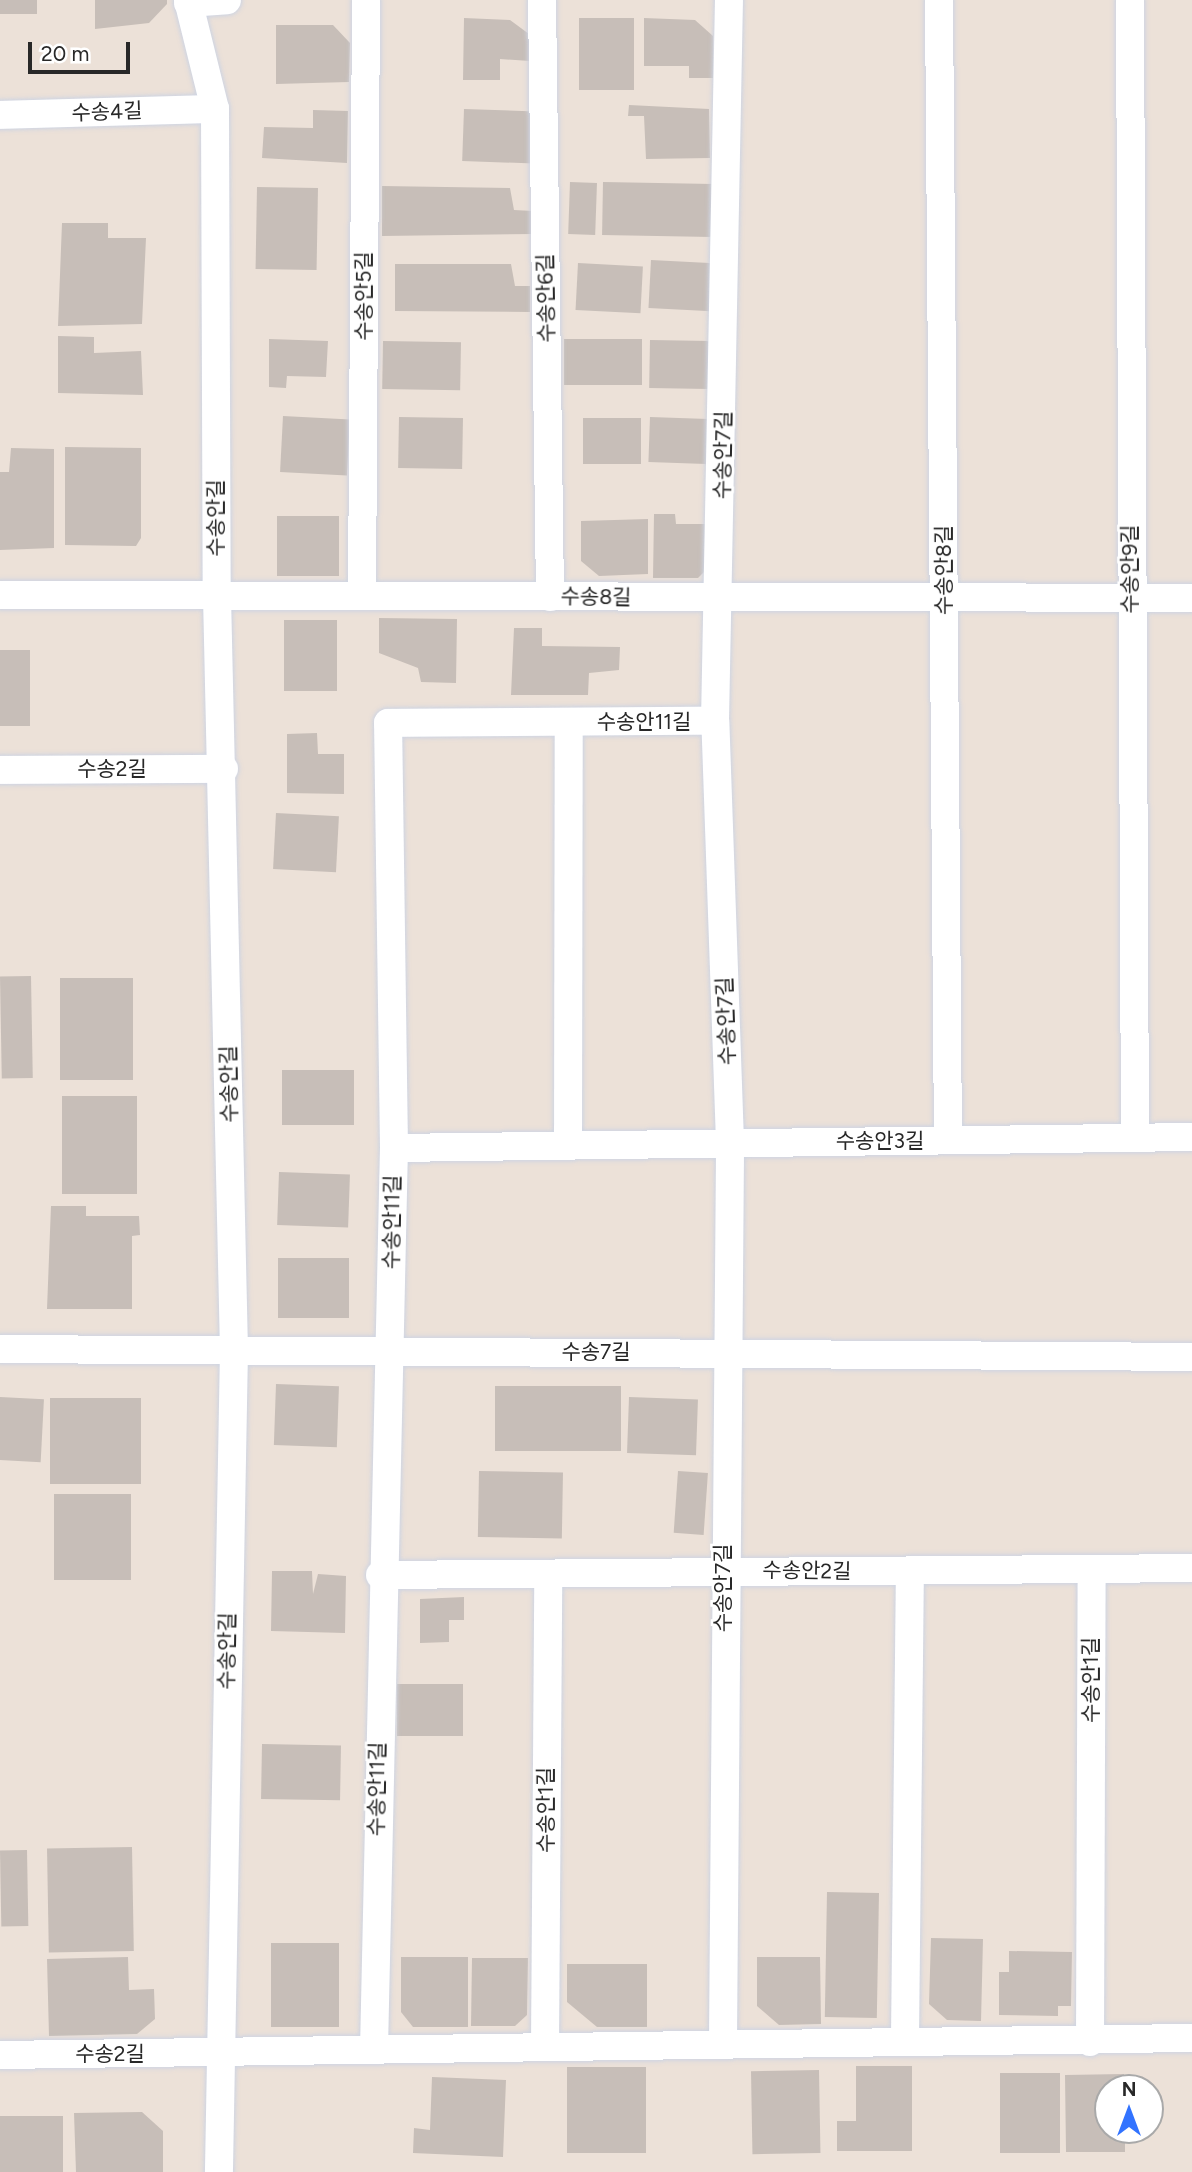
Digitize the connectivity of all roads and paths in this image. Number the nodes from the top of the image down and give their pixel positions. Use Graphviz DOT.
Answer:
graph roads {
  1 [pos="227,0"];
  2 [pos="366,0"];
  3 [pos="542,0"];
  4 [pos="729,0"];
  5 [pos="939,0"];
  6 [pos="1130,0"];
  7 [pos="188,1"];
  8 [pos="215,109"];
  9 [pos="0,115"];
  10 [pos="362,592"];
  11 [pos="0,595"];
  12 [pos="217,596"];
  13 [pos="550,597"];
  14 [pos="944,597"];
  15 [pos="722,598"];
  16 [pos="1130,598"];
  17 [pos="1192,598"];
  18 [pos="715,721"];
  19 [pos="569,723"];
  20 [pos="225,769"];
  21 [pos="0,771"];
  22 [pos="1192,1137"];
  23 [pos="1135,1138"];
  24 [pos="948,1140"];
  25 [pos="730,1142"];
  26 [pos="568,1146"];
  27 [pos="394,1148"];
  28 [pos="0,1349"];
  29 [pos="234,1350"];
  30 [pos="390,1351"];
  31 [pos="727,1353"];
  32 [pos="1192,1357"];
  33 [pos="1192,1568"];
  34 [pos="723,1570"];
  35 [pos="1091,1571"];
  36 [pos="910,1573"];
  37 [pos="548,1574"];
  38 [pos="380,1575"];
  39 [pos="1192,2038"];
  40 [pos="905,2039"];
  41 [pos="1090,2042"];
  42 [pos="723,2043"];
  43 [pos="545,2047"];
  44 [pos="374,2049"];
  45 [pos="219,2054"];
  46 [pos="0,2055"];
  47 [pos="219,2172"];
  1 -- 7 [label="street"];
  2 -- 10 [label="street, 수송안5길"];
  3 -- 13 [label="street, 수송안6길"];
  4 -- 15 [label="street, 수송안7길"];
  5 -- 14 [label="street, 수송안8길"];
  6 -- 16 [label="street, 수송안9길"];
  7 -- 8 [label="street, 수송안길"];
  8 -- 9 [label="street, 수송4길"];
  8 -- 12 [label="street, 수송안길"];
  10 -- 12 [label="street, 수송8길"];
  10 -- 13 [label="street, 수송8길"];
  11 -- 12 [label="street, 수송8길"];
  12 -- 20 [label="street, 수송안길"];
  13 -- 15 [label="street, 수송8길"];
  14 -- 15 [label="street, 수송8길"];
  14 -- 16 [label="street, 수송8길"];
  14 -- 24 [label="street, 수송안8길"];
  15 -- 18 [label="street, 수송안7길"];
  16 -- 17 [label="street, 수송8길"];
  16 -- 23 [label="street, 수송안9길"];
  18 -- 19 [label="street, 수송안11길"];
  18 -- 25 [label="street, 수송안7길"];
  19 -- 26 [label="street"];
  19 -- 27 [label="street, 수송안11길"];
  20 -- 21 [label="street, 수송2길"];
  20 -- 29 [label="street, 수송안길"];
  22 -- 23 [label="street, 수송안3길"];
  23 -- 24 [label="street, 수송안3길"];
  24 -- 25 [label="street, 수송안3길"];
  25 -- 26 [label="street, 수송안3길"];
  25 -- 31 [label="street, 수송안7길"];
  26 -- 27 [label="street, 수송안3길"];
  27 -- 30 [label="street, 수송안11길"];
  28 -- 29 [label="street, 수송7길"];
  29 -- 30 [label="street, 수송7길"];
  29 -- 45 [label="street, 수송안길"];
  30 -- 31 [label="street, 수송7길"];
  30 -- 38 [label="street, 수송안11길"];
  31 -- 32 [label="street, 수송7길"];
  31 -- 34 [label="street, 수송안7길"];
  33 -- 35 [label="street, 수송안2길"];
  34 -- 36 [label="street, 수송안2길"];
  34 -- 37 [label="street, 수송안2길"];
  34 -- 42 [label="street, 수송안7길"];
  35 -- 36 [label="street, 수송안2길"];
  35 -- 41 [label="street, 수송안1길"];
  36 -- 40 [label="street"];
  37 -- 38 [label="street, 수송안2길"];
  37 -- 43 [label="street, 수송안1길"];
  38 -- 44 [label="street, 수송안11길"];
  39 -- 41 [label="street"];
  40 -- 41 [label="street"];
  40 -- 42 [label="street"];
  42 -- 43 [label="street"];
  43 -- 44 [label="street"];
  44 -- 45 [label="street"];
  45 -- 46 [label="street, 수송2길"];
  45 -- 47 [label="street, 수송안길"];
}
